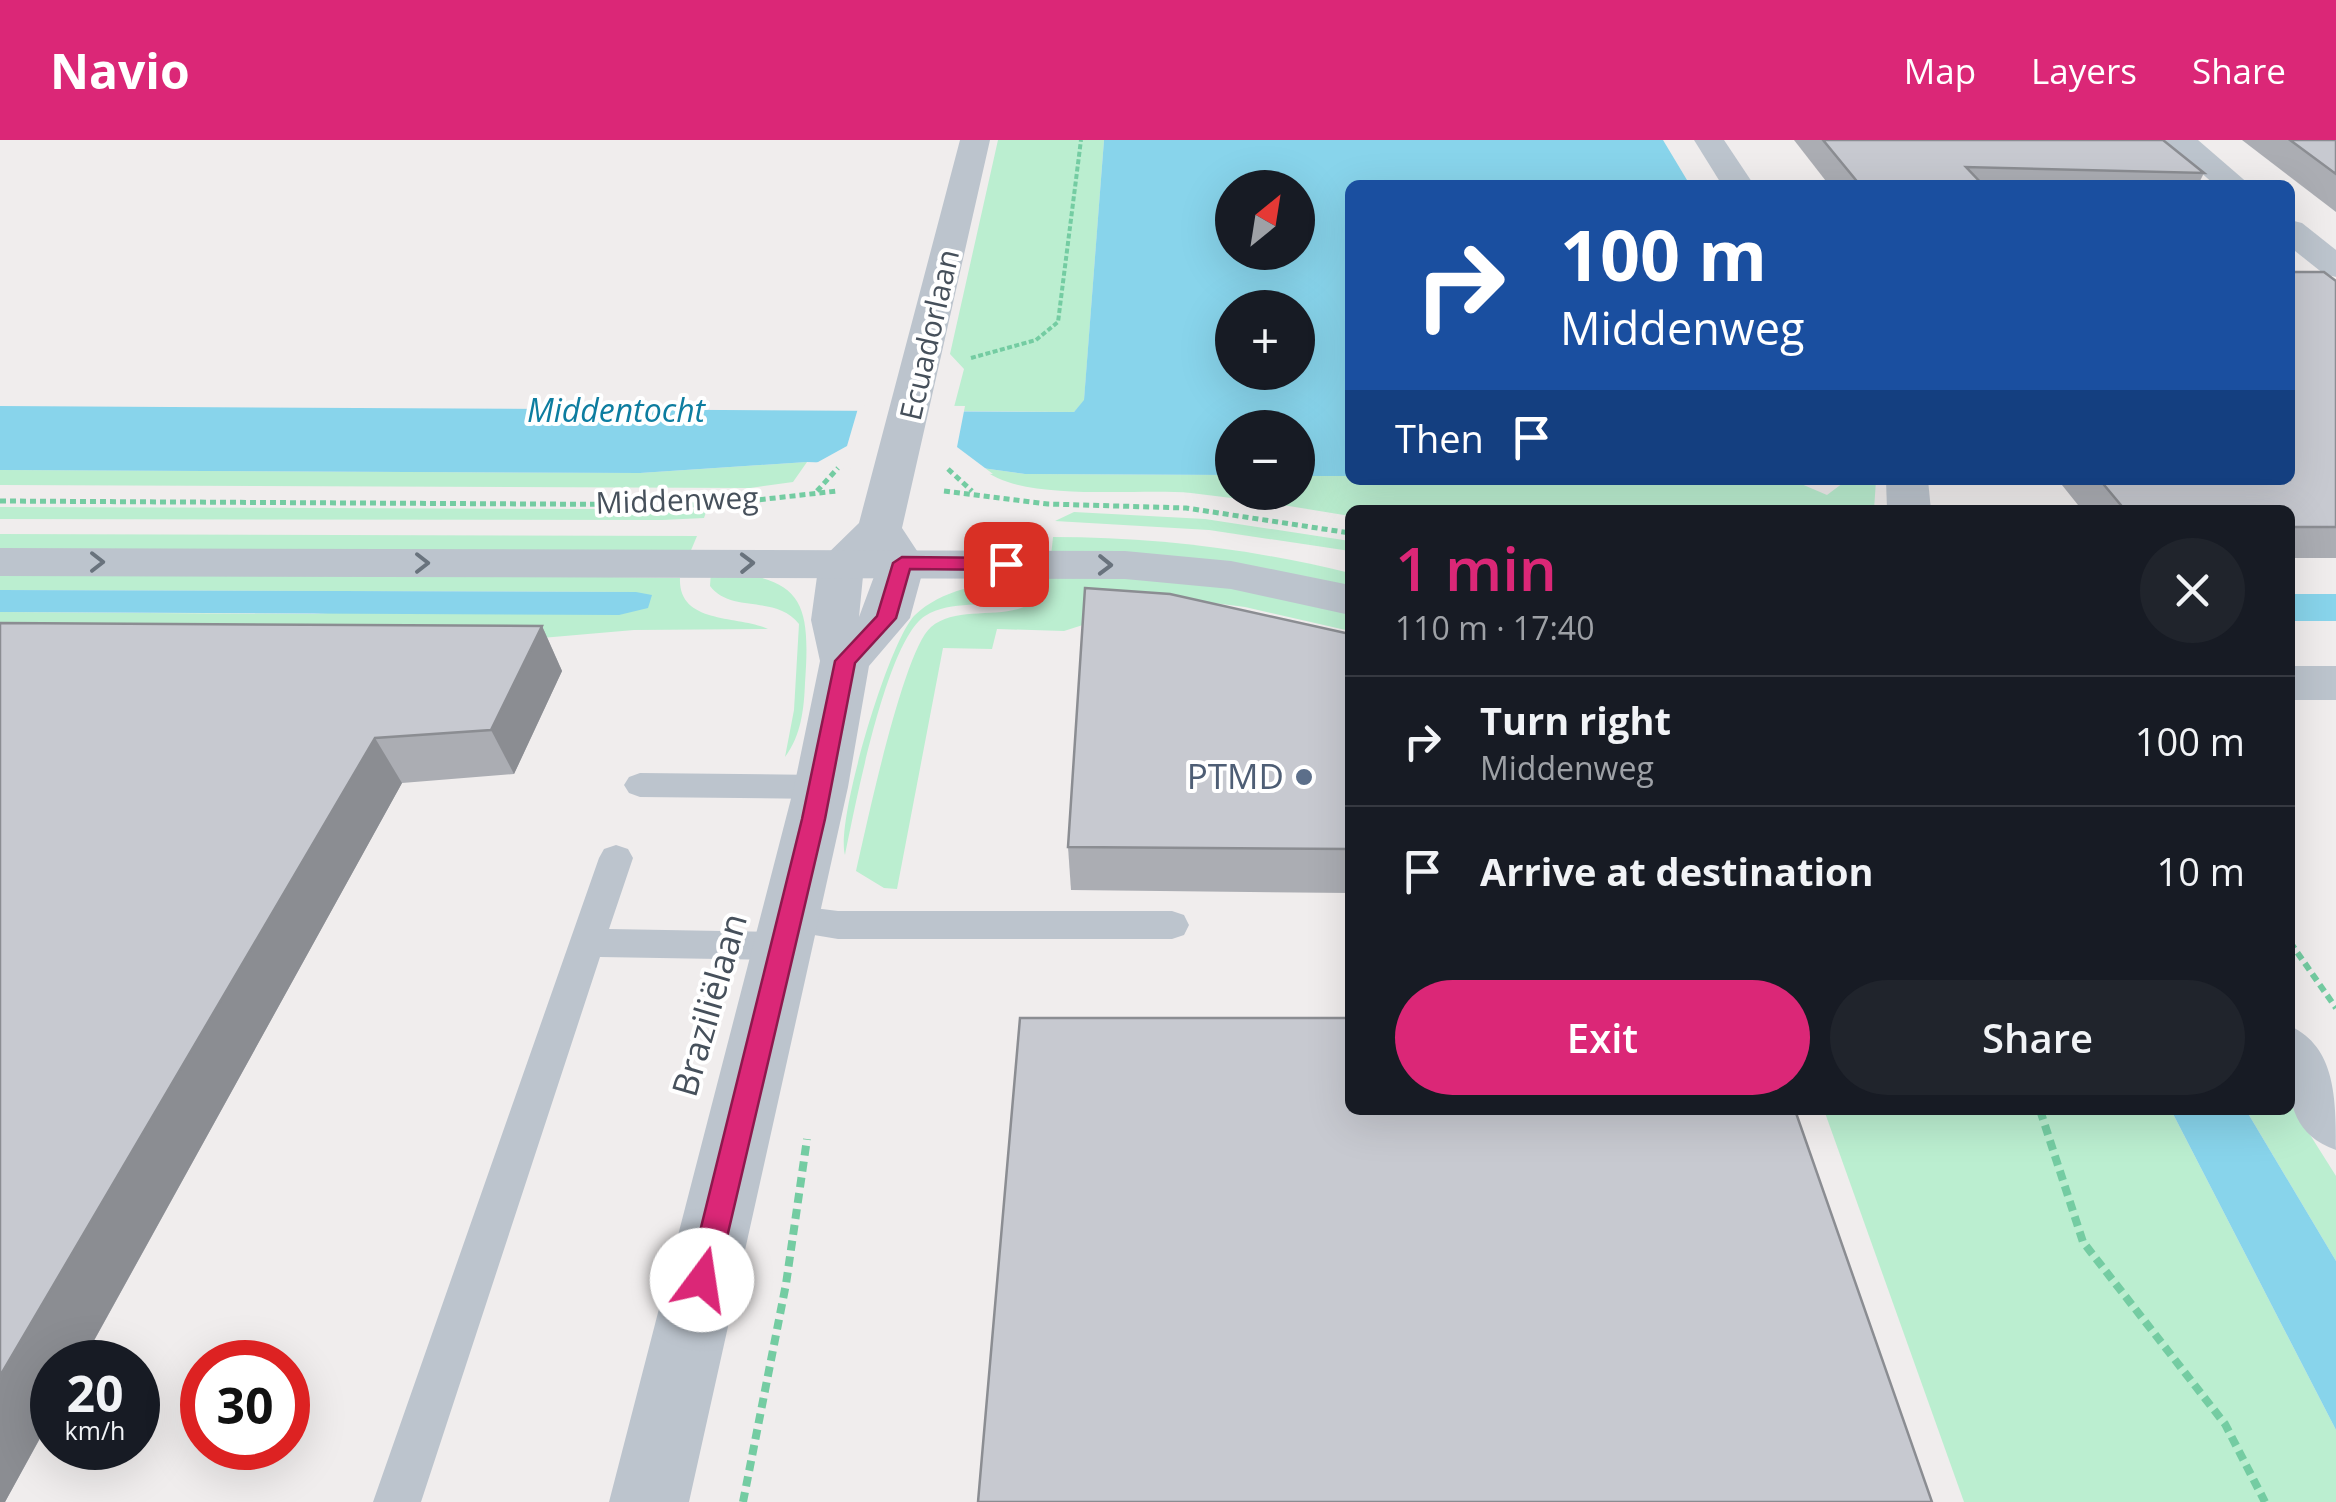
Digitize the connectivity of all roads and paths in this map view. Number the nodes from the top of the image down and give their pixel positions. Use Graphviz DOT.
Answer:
graph roads {
  1 [pos="975,140"];
  2 [pos="1082,140"];
  3 [pos="1708,140"];
  4 [pos="2179,140"];
  5 [pos="1735,180"];
  6 [pos="2228,180"];
  7 [pos="2295,234"];
  8 [pos="2336,267"];
  9 [pos="918,381"];
  10 [pos="825,477"];
  11 [pos="960,478"];
  12 [pos="817,491"];
  13 [pos="972,492"];
  14 [pos="0,501"];
  15 [pos="892,515"];
  16 [pos="1047,517"];
  17 [pos="0,526"];
  18 [pos="1345,532"];
  19 [pos="0,562"];
  20 [pos="842,562"];
  21 [pos="1345,565"];
  22 [pos="1345,599"];
  23 [pos="845,661"];
  24 [pos="2295,683"];
  25 [pos="2336,683"];
  26 [pos="640,785"];
  27 [pos="821,787"];
  28 [pos="616,858"];
  29 [pos="1172,926"];
  30 [pos="787,933"];
  31 [pos="588,942"];
  32 [pos="2295,949"];
  33 [pos="2336,1008"];
  34 [pos="2295,1060"];
  35 [pos="2042,1115"];
  36 [pos="2336,1121"];
  37 [pos="397,1502"];
  38 [pos="648,1502"];
  39 [pos="2265,1502"];
  1 -- 9 [label="street, Ecuadorlaan"];
  2 -- 9 [label="path"];
  3 -- 5 [label="street"];
  4 -- 6 [label="street"];
  7 -- 8 [label="street"];
  9 -- 15 [label="street, Ecuadorlaan"];
  10 -- 12 [label="path"];
  11 -- 13 [label="path"];
  12 -- 14 [label="path, Middenweg"];
  12 -- 15 [label="path, Middenweg"];
  13 -- 15 [label="path, Middenweg"];
  13 -- 16 [label="path, Middenweg"];
  15 -- 16 [label="street, Middenweg"];
  15 -- 17 [label="street, Middenweg"];
  15 -- 20 [label="street, Middenweg"];
  15 -- 22 [label="street, Middenweg, one-way"];
  15 -- 23 [label="street"];
  16 -- 18 [label="path, Middenweg"];
  16 -- 21 [label="street, Middenweg"];
  19 -- 20 [label="street, Middenweg, one-way"];
  20 -- 23 [label="street, Braziliëlaan"];
  23 -- 27 [label="street, Braziliëlaan"];
  24 -- 25 [label="street"];
  26 -- 27 [label="lane"];
  27 -- 30 [label="street, Braziliëlaan"];
  28 -- 31 [label="lane"];
  29 -- 30 [label="lane"];
  30 -- 31 [label="lane"];
  30 -- 38 [label="street, Braziliëlaan"];
  31 -- 37 [label="lane"];
  32 -- 33 [label="path"];
  34 -- 36 [label="street"];
  35 -- 39 [label="path"];
}
